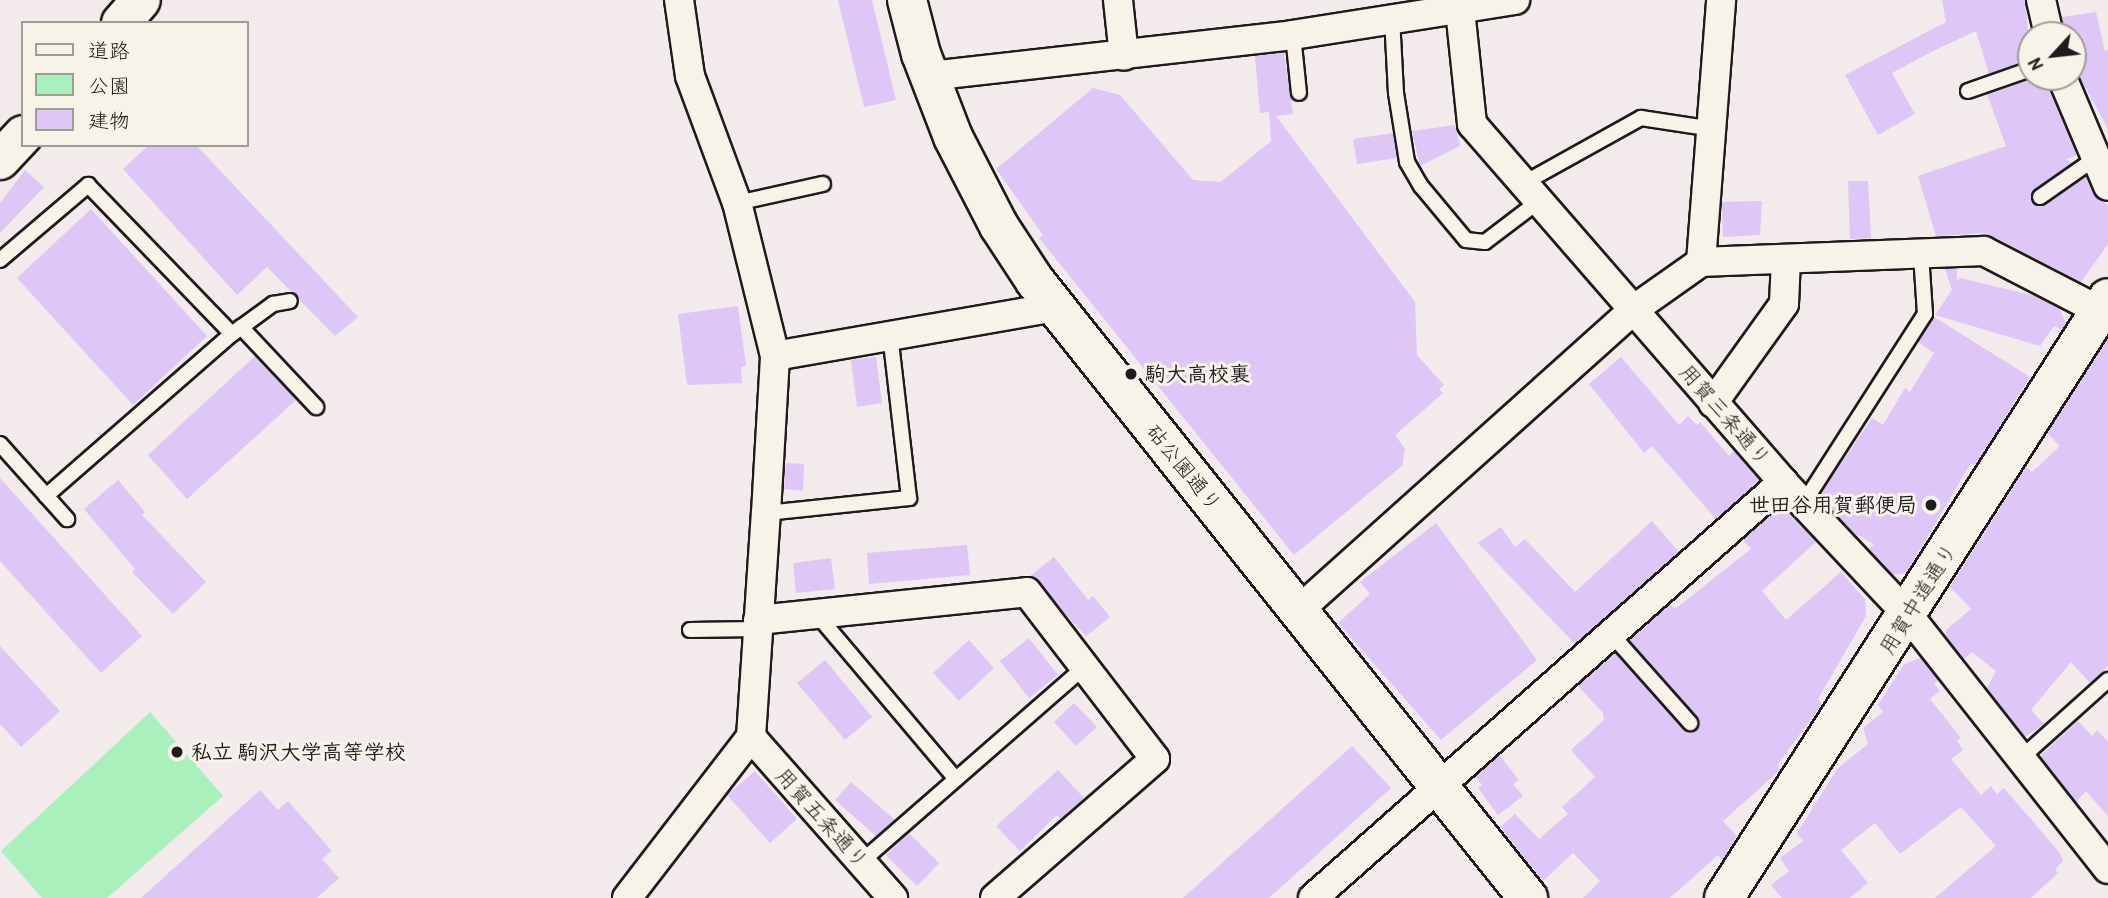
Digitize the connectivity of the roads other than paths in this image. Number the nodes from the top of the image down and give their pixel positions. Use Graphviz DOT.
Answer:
graph roads {
  1 [pos="141,0"];
  2 [pos="680,0"];
  3 [pos="906,0"];
  4 [pos="1118,0"];
  5 [pos="1516,0"];
  6 [pos="1721,0"];
  7 [pos="2041,0"];
  8 [pos="1460,4"];
  9 [pos="1392,17"];
  10 [pos="123,21"];
  11 [pos="2046,21"];
  12 [pos="1293,34"];
  13 [pos="1125,56"];
  14 [pos="2017,74"];
  15 [pos="929,76"];
  16 [pos="1968,91"];
  17 [pos="2068,91"];
  18 [pos="1299,93"];
  19 [pos="1713,129"];
  20 [pos="21,137"];
  21 [pos="2096,158"];
  22 [pos="0,160"];
  23 [pos="823,184"];
  24 [pos="2108,186"];
  25 [pos="1531,192"];
  26 [pos="2040,197"];
  27 [pos="737,202"];
  28 [pos="1921,253"];
  29 [pos="1786,259"];
  30 [pos="0,260"];
  31 [pos="1701,262"];
  32 [pos="290,301"];
  33 [pos="2104,304"];
  34 [pos="1055,307"];
  35 [pos="1633,310"];
  36 [pos="237,331"];
  37 [pos="890,335"];
  38 [pos="775,356"];
  39 [pos="1713,403"];
  40 [pos="316,407"];
  41 [pos="0,444"];
  42 [pos="1783,482"];
  43 [pos="46,496"];
  44 [pos="1803,504"];
  45 [pos="766,513"];
  46 [pos="67,519"];
  47 [pos="1299,610"];
  48 [pos="1908,615"];
  49 [pos="819,617"];
  50 [pos="757,625"];
  51 [pos="690,630"];
  52 [pos="1612,635"];
  53 [pos="1083,668"];
  54 [pos="2108,680"];
  55 [pos="1690,723"];
  56 [pos="751,737"];
  57 [pos="2021,758"];
  58 [pos="956,779"];
  59 [pos="1439,787"];
  60 [pos="861,862"];
  61 [pos="2108,869"];
  62 [pos="627,898"];
  63 [pos="893,898"];
  64 [pos="995,898"];
  65 [pos="1313,898"];
  66 [pos="1528,898"];
  67 [pos="1724,898"];
  1 -- 10 [label="street"];
  2 -- 27 [label="street"];
  3 -- 15 [label="street, 砧公園通り"];
  4 -- 13 [label="street"];
  5 -- 8 [label="street"];
  6 -- 19 [label="street"];
  7 -- 11 [label="street"];
  8 -- 9 [label="street"];
  8 -- 25 [label="street, 用賀三条通り"];
  9 -- 12 [label="street"];
  9 -- 25 [label="lane"];
  12 -- 13 [label="street"];
  12 -- 18 [label="lane"];
  13 -- 15 [label="street"];
  14 -- 16 [label="lane"];
  15 -- 34 [label="street, 砧公園通り"];
  17 -- 21 [label="street"];
  19 -- 25 [label="lane"];
  19 -- 31 [label="street"];
  20 -- 22 [label="street"];
  21 -- 24 [label="street"];
  21 -- 26 [label="lane"];
  23 -- 27 [label="lane"];
  25 -- 35 [label="street, 用賀三条通り"];
  27 -- 38 [label="street"];
  28 -- 29 [label="street"];
  28 -- 33 [label="street"];
  28 -- 44 [label="lane"];
  29 -- 31 [label="street"];
  29 -- 39 [label="street"];
  30 -- 36 [label="lane"];
  31 -- 35 [label="street"];
  32 -- 36 [label="lane"];
  33 -- 48 [label="street, 用賀中道通り"];
  34 -- 37 [label="street"];
  34 -- 47 [label="street, 砧公園通り"];
  35 -- 39 [label="street, 用賀三条通り"];
  35 -- 47 [label="street"];
  36 -- 40 [label="lane"];
  36 -- 43 [label="lane"];
  37 -- 38 [label="street"];
  37 -- 45 [label="lane"];
  38 -- 45 [label="street"];
  39 -- 42 [label="street, 用賀三条通り"];
  41 -- 43 [label="lane"];
  42 -- 44 [label="street, 用賀三条通り"];
  42 -- 52 [label="street"];
  43 -- 46 [label="lane"];
  44 -- 48 [label="street, 用賀三条通り"];
  45 -- 50 [label="street"];
  47 -- 59 [label="street, 砧公園通り"];
  48 -- 57 [label="street, 用賀三条通り"];
  48 -- 67 [label="street, 用賀中道通り"];
  49 -- 50 [label="street"];
  49 -- 53 [label="street"];
  49 -- 58 [label="lane"];
  50 -- 51 [label="lane"];
  50 -- 56 [label="street"];
  52 -- 55 [label="lane"];
  52 -- 59 [label="street"];
  53 -- 58 [label="lane"];
  53 -- 64 [label="street"];
  54 -- 57 [label="lane"];
  56 -- 60 [label="street, 用賀五条通り"];
  56 -- 62 [label="street"];
  57 -- 61 [label="street, 用賀三条通り"];
  58 -- 60 [label="lane"];
  59 -- 65 [label="street"];
  59 -- 66 [label="street, 砧公園通り"];
  60 -- 63 [label="street, 用賀五条通り"];
}
